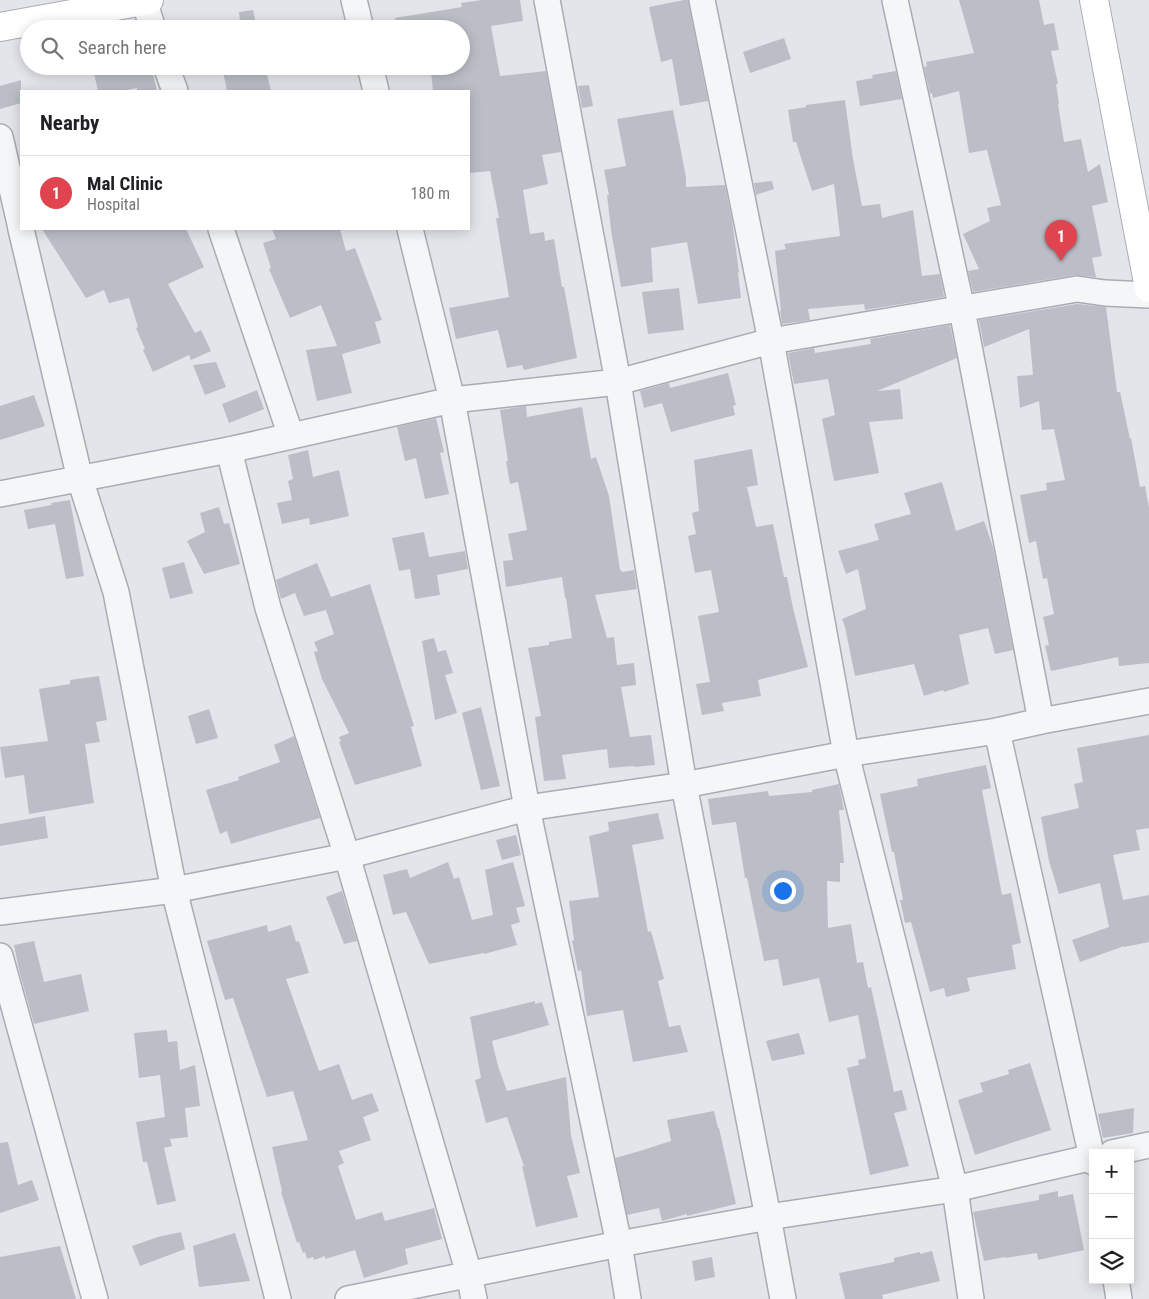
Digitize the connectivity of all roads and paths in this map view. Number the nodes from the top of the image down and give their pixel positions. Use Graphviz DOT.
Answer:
graph roads {
  1 [pos="146,0"];
  2 [pos="354,0"];
  3 [pos="547,0"];
  4 [pos="702,0"];
  5 [pos="895,0"];
  6 [pos="1094,0"];
  7 [pos="38,20"];
  8 [pos="152,20"];
  9 [pos="359,20"];
  10 [pos="20,23"];
  11 [pos="0,27"];
  12 [pos="169,75"];
  13 [pos="372,75"];
  14 [pos="174,90"];
  15 [pos="376,90"];
  16 [pos="0,137"];
  17 [pos="20,224"];
  18 [pos="21,230"];
  19 [pos="221,230"];
  20 [pos="410,230"];
  21 [pos="1149,288"];
  22 [pos="1149,294"];
  23 [pos="962,310"];
  24 [pos="771,341"];
  25 [pos="618,382"];
  26 [pos="452,400"];
  27 [pos="291,436"];
  28 [pos="229,450"];
  29 [pos="80,479"];
  30 [pos="0,494"];
  31 [pos="1149,701"];
  32 [pos="1041,721"];
  33 [pos="997,731"];
  34 [pos="846,754"];
  35 [pos="684,785"];
  36 [pos="527,808"];
  37 [pos="347,856"];
  38 [pos="174,890"];
  39 [pos="0,912"];
  40 [pos="0,956"];
  41 [pos="1149,1145"];
  42 [pos="1095,1149"];
  43 [pos="1132,1149"];
  44 [pos="1089,1159"];
  45 [pos="955,1189"];
  46 [pos="768,1216"];
  47 [pos="619,1244"];
  48 [pos="468,1274"];
  49 [pos="1117,1284"];
  50 [pos="94,1299"];
  51 [pos="278,1299"];
  52 [pos="348,1299"];
  53 [pos="474,1299"];
  54 [pos="628,1299"];
  55 [pos="784,1299"];
  56 [pos="971,1299"];
  57 [pos="1120,1299"];
  1 -- 7 [label="street"];
  1 -- 8 [label="street"];
  2 -- 9 [label="street"];
  3 -- 25 [label="street"];
  4 -- 24 [label="street"];
  5 -- 23 [label="street"];
  6 -- 21 [label="street"];
  10 -- 11 [label="street"];
  12 -- 14 [label="street"];
  13 -- 15 [label="street"];
  16 -- 17 [label="street"];
  18 -- 29 [label="street"];
  19 -- 27 [label="street"];
  20 -- 26 [label="street"];
  22 -- 23 [label="street"];
  23 -- 24 [label="street"];
  23 -- 32 [label="street"];
  24 -- 25 [label="street"];
  24 -- 34 [label="street"];
  25 -- 26 [label="street"];
  25 -- 35 [label="street"];
  26 -- 27 [label="street"];
  26 -- 36 [label="street"];
  27 -- 28 [label="street"];
  28 -- 29 [label="street"];
  28 -- 37 [label="street"];
  29 -- 30 [label="street"];
  29 -- 38 [label="street"];
  31 -- 32 [label="street"];
  32 -- 33 [label="street"];
  33 -- 34 [label="street"];
  33 -- 42 [label="street"];
  34 -- 35 [label="street"];
  34 -- 45 [label="street"];
  35 -- 36 [label="street"];
  35 -- 46 [label="street"];
  36 -- 37 [label="street"];
  36 -- 47 [label="street"];
  37 -- 38 [label="street"];
  37 -- 48 [label="street"];
  38 -- 39 [label="street"];
  38 -- 51 [label="street"];
  40 -- 50 [label="street"];
  41 -- 43 [label="street"];
  44 -- 45 [label="street"];
  45 -- 46 [label="street"];
  45 -- 56 [label="street"];
  46 -- 47 [label="street"];
  46 -- 55 [label="street"];
  47 -- 48 [label="street"];
  47 -- 54 [label="street"];
  48 -- 52 [label="street"];
  48 -- 53 [label="street"];
  49 -- 57 [label="street"];
}
